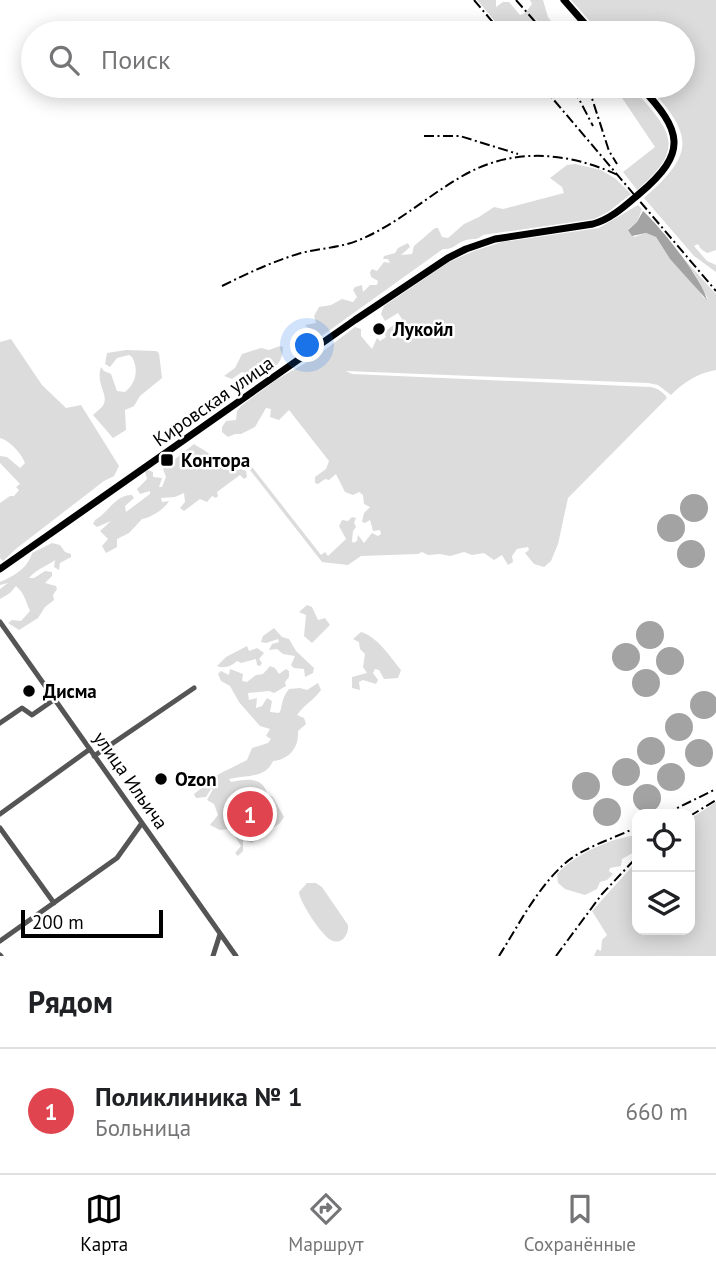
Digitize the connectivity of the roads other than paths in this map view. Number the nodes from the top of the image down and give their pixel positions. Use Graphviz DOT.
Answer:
graph roads {
  1 [pos="564,0"];
  2 [pos="582,21"];
  3 [pos="651,98"];
  4 [pos="0,569"];
  5 [pos="0,622"];
  6 [pos="194,688"];
  7 [pos="55,699"];
  8 [pos="0,723"];
  9 [pos="90,749"];
  10 [pos="94,756"];
  11 [pos="0,814"];
  12 [pos="142,823"];
  13 [pos="0,828"];
  14 [pos="54,903"];
  15 [pos="220,934"];
  16 [pos="0,941"];
  17 [pos="213,956"];
  18 [pos="236,956"];
  1 -- 2 [label="main road"];
  3 -- 4 [label="main road, Кировская улица"];
  5 -- 7 [label="street, улица Ильича"];
  6 -- 10 [label="street"];
  7 -- 8 [label="street"];
  7 -- 9 [label="street, улица Ильича"];
  9 -- 10 [label="street, улица Ильича"];
  9 -- 11 [label="street"];
  10 -- 12 [label="street, улица Ильича"];
  12 -- 14 [label="street"];
  12 -- 15 [label="street, улица Ильича"];
  13 -- 14 [label="street"];
  14 -- 16 [label="street"];
  15 -- 17 [label="street"];
  15 -- 18 [label="street, улица Ильича"];
}
